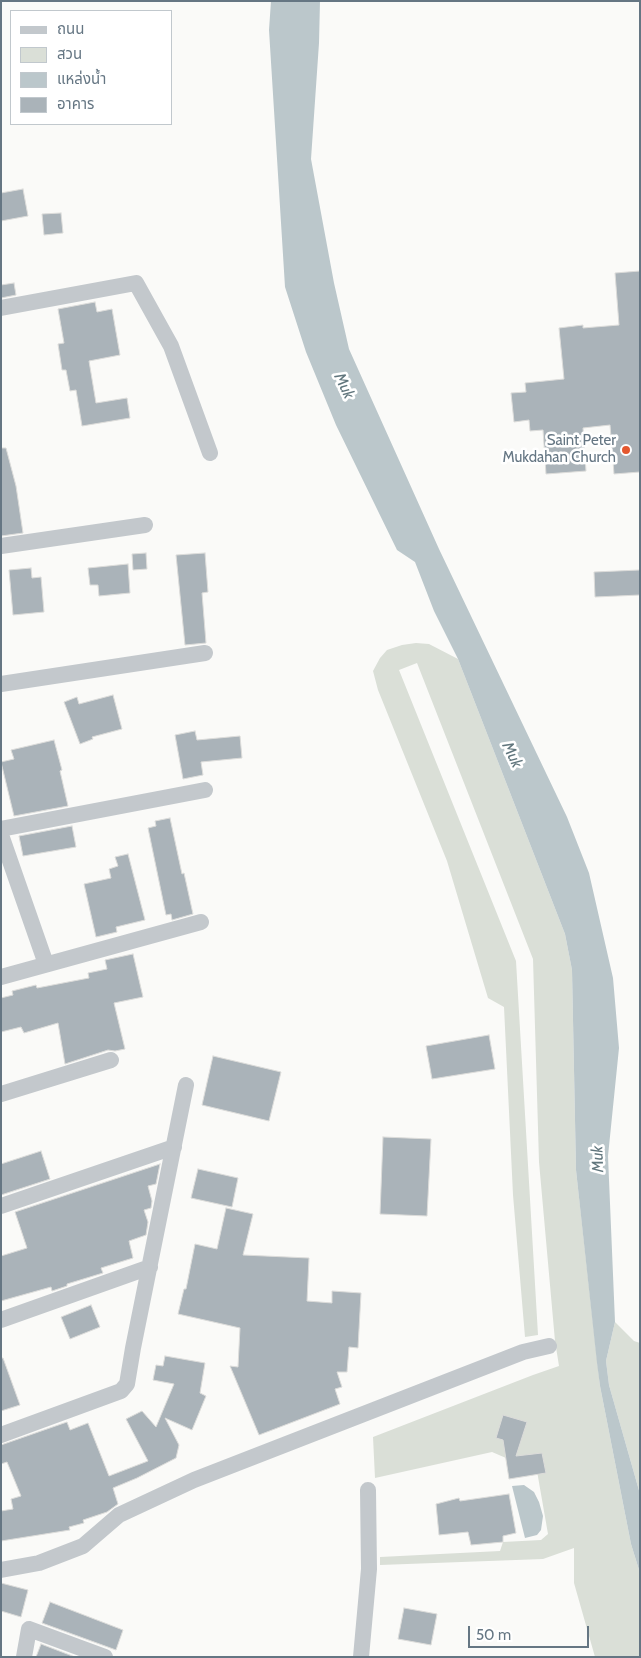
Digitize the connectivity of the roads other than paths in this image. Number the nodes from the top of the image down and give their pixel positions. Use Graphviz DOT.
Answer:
graph roads {
  1 [pos="1,308"];
  2 [pos="210,454"];
  3 [pos="145,525"];
  4 [pos="1,546"];
  5 [pos="205,653"];
  6 [pos="1,684"];
  7 [pos="206,790"];
  8 [pos="1,829"];
  9 [pos="1,835"];
  10 [pos="201,922"];
  11 [pos="46,964"];
  12 [pos="1,977"];
  13 [pos="111,1060"];
  14 [pos="186,1085"];
  15 [pos="1,1094"];
  16 [pos="174,1148"];
  17 [pos="1,1206"];
  18 [pos="150,1267"];
  19 [pos="1,1320"];
  20 [pos="549,1346"];
  21 [pos="1,1435"];
  22 [pos="368,1490"];
  23 [pos="1,1570"];
  24 [pos="24,1657"];
  25 [pos="105,1657"];
  26 [pos="361,1657"];
  1 -- 2 [label="street"];
  3 -- 4 [label="street"];
  5 -- 6 [label="street"];
  7 -- 8 [label="street"];
  9 -- 11 [label="street"];
  10 -- 11 [label="street"];
  11 -- 12 [label="street"];
  13 -- 15 [label="street"];
  14 -- 16 [label="street"];
  16 -- 17 [label="street"];
  16 -- 18 [label="street"];
  18 -- 19 [label="street"];
  18 -- 21 [label="street"];
  20 -- 23 [label="street"];
  22 -- 26 [label="street"];
  24 -- 25 [label="street"];
}
